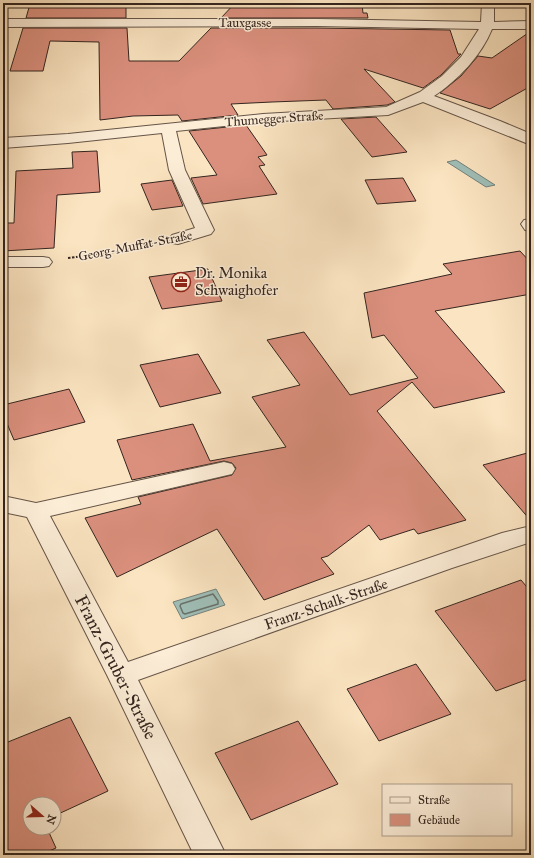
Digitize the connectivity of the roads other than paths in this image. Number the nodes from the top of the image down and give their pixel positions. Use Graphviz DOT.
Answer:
graph roads {
  1 [pos="488,3"];
  2 [pos="3,23"];
  3 [pos="531,26"];
  4 [pos="487,27"];
  5 [pos="424,97"];
  6 [pos="168,128"];
  7 [pos="531,140"];
  8 [pos="3,143"];
  9 [pos="178,239"];
  10 [pos="3,262"];
  11 [pos="43,262"];
  12 [pos="224,469"];
  13 [pos="3,504"];
  14 [pos="36,511"];
  15 [pos="531,534"];
  16 [pos="121,675"];
  17 [pos="210,855"];
  1 -- 4 [label="street"];
  2 -- 4 [label="street, Tauxgasse"];
  3 -- 4 [label="street, Tauxgasse"];
  4 -- 5 [label="street, Thumegger Straße"];
  5 -- 6 [label="street, Thumegger Straße"];
  5 -- 7 [label="street"];
  6 -- 8 [label="street, Thumegger Straße"];
  6 -- 9 [label="street, Georg-Muffat-Straße"];
  10 -- 11 [label="street"];
  12 -- 14 [label="street"];
  13 -- 14 [label="street"];
  14 -- 16 [label="street, Franz-Gruber-Straße"];
  15 -- 16 [label="street, Franz-Schalk-Straße"];
  16 -- 17 [label="street, Franz-Gruber-Straße"];
}
